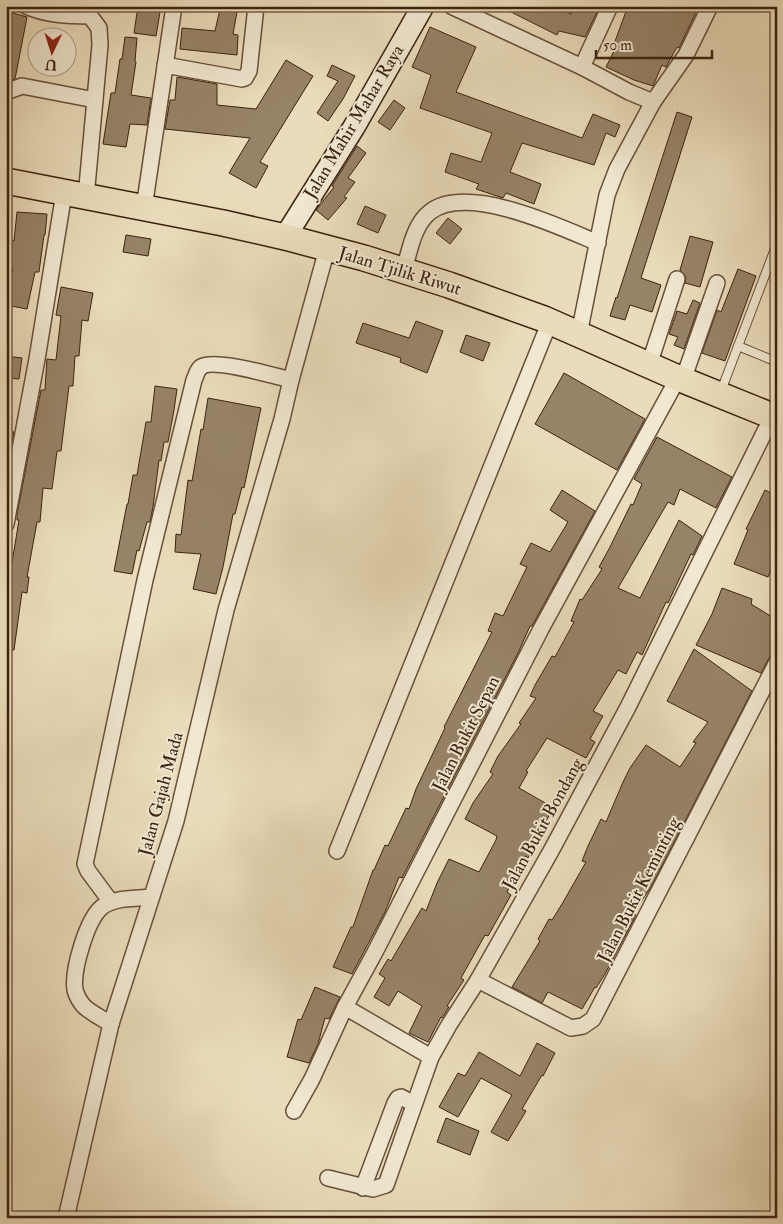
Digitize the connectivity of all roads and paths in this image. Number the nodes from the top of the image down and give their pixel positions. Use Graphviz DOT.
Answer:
graph roads {
  1 [pos="26,6"];
  2 [pos="174,6"];
  3 [pos="256,6"];
  4 [pos="423,6"];
  5 [pos="451,6"];
  6 [pos="610,6"];
  7 [pos="710,6"];
  8 [pos="91,11"];
  9 [pos="165,64"];
  10 [pos="582,66"];
  11 [pos="6,92"];
  12 [pos="95,100"];
  13 [pos="653,102"];
  14 [pos="6,181"];
  15 [pos="75,195"];
  16 [pos="144,208"];
  17 [pos="285,237"];
  18 [pos="598,244"];
  19 [pos="776,246"];
  20 [pos="327,249"];
  21 [pos="404,271"];
  22 [pos="677,278"];
  23 [pos="717,284"];
  24 [pos="550,321"];
  25 [pos="579,334"];
  26 [pos="738,346"];
  27 [pos="777,362"];
  28 [pos="649,365"];
  29 [pos="681,379"];
  30 [pos="291,380"];
  31 [pos="719,395"];
  32 [pos="774,420"];
  33 [pos="6,524"];
  34 [pos="777,662"];
  35 [pos="337,851"];
  36 [pos="151,897"];
  37 [pos="110,902"];
  38 [pos="478,980"];
  39 [pos="345,1007"];
  40 [pos="111,1024"];
  41 [pos="431,1057"];
  42 [pos="414,1104"];
  43 [pos="294,1111"];
  44 [pos="328,1178"];
  45 [pos="363,1188"];
  46 [pos="66,1218"];
  1 -- 8 [label="street"];
  2 -- 9 [label="street"];
  3 -- 9 [label="street"];
  4 -- 17 [label="main road, Jalan Mahir Mahar Raya"];
  5 -- 10 [label="street"];
  6 -- 10 [label="street"];
  7 -- 13 [label="street"];
  8 -- 12 [label="street"];
  9 -- 16 [label="street"];
  10 -- 13 [label="street"];
  11 -- 12 [label="street"];
  12 -- 15 [label="street"];
  13 -- 18 [label="street"];
  14 -- 15 [label="highway, Jalan Tjilik Riwut"];
  15 -- 16 [label="highway, Jalan Tjilik Riwut"];
  15 -- 33 [label="street"];
  16 -- 17 [label="highway, Jalan Tjilik Riwut"];
  17 -- 20 [label="highway, Jalan Tjilik Riwut"];
  18 -- 21 [label="street"];
  18 -- 25 [label="street"];
  19 -- 26 [label="lane"];
  20 -- 21 [label="highway, Jalan Tjilik Riwut"];
  20 -- 30 [label="street, Jalan Gajah Mada"];
  21 -- 24 [label="highway, Jalan Tjilik Riwut"];
  22 -- 28 [label="street"];
  23 -- 29 [label="street, Jalan Bukit Sepan"];
  24 -- 25 [label="highway, Jalan Tjilik Riwut"];
  24 -- 35 [label="street"];
  25 -- 28 [label="highway, Jalan Tjilik Riwut"];
  26 -- 27 [label="lane"];
  26 -- 31 [label="lane"];
  28 -- 29 [label="highway, Jalan Tjilik Riwut"];
  29 -- 31 [label="highway, Jalan Tjilik Riwut"];
  29 -- 39 [label="street, Jalan Bukit Sepan"];
  30 -- 36 [label="street, Jalan Gajah Mada"];
  30 -- 37 [label="street"];
  31 -- 32 [label="highway, Jalan Tjilik Riwut"];
  32 -- 38 [label="street, Jalan Bukit Bondang"];
  34 -- 38 [label="street, Jalan Bukit Keminting"];
  36 -- 37 [label="street"];
  36 -- 40 [label="street, Jalan Gajah Mada"];
  37 -- 40 [label="street"];
  38 -- 41 [label="street, Jalan Bukit Bondang"];
  39 -- 41 [label="street"];
  39 -- 43 [label="street, Jalan Bukit Sepan"];
  40 -- 46 [label="street, Jalan Gajah Mada"];
  41 -- 42 [label="street, Jalan Bukit Bondang"];
  42 -- 45 [label="street, Jalan Bukit Bondang"];
  42 -- 45 [label="street"];
  44 -- 45 [label="street, Jalan Bukit Bondang"];
}
